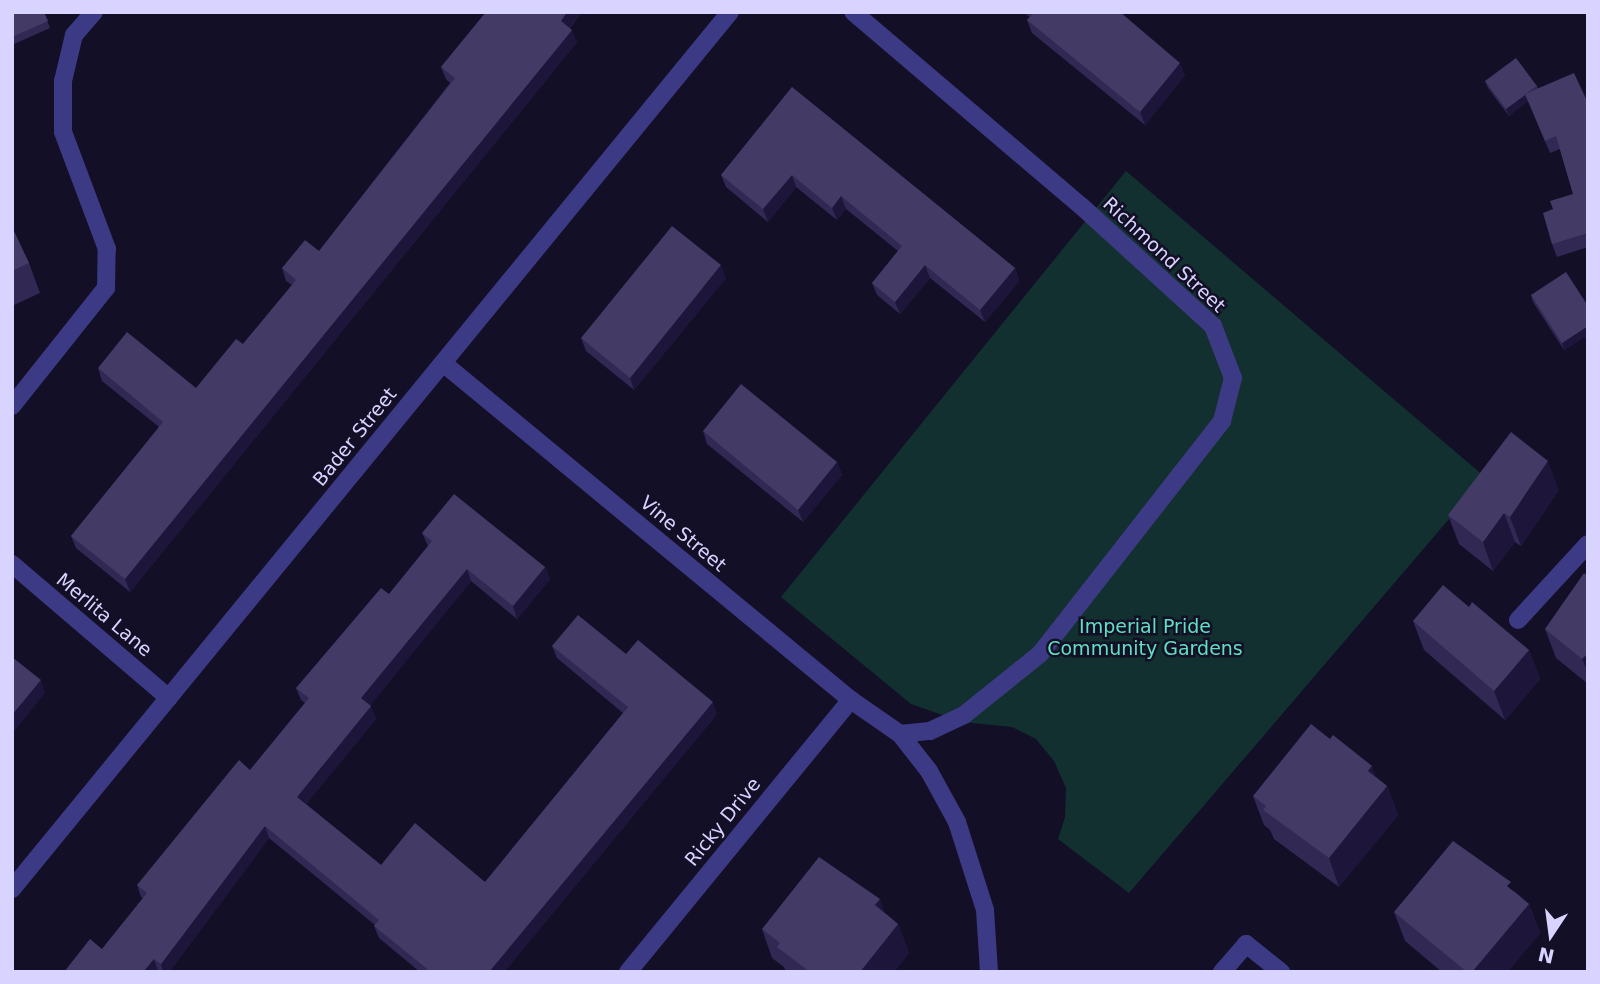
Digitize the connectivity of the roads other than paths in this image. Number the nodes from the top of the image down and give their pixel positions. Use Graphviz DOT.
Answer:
graph roads {
  1 [pos="94,12"];
  2 [pos="730,12"];
  3 [pos="853,12"];
  4 [pos="443,363"];
  5 [pos="12,406"];
  6 [pos="1588,544"];
  7 [pos="12,564"];
  8 [pos="1518,620"];
  9 [pos="169,698"];
  10 [pos="851,700"];
  11 [pos="900,734"];
  12 [pos="12,889"];
  13 [pos="628,972"];
  14 [pos="989,972"];
  15 [pos="1222,972"];
  16 [pos="1280,972"];
  1 -- 5 [label="street"];
  2 -- 4 [label="street, Bader Street"];
  3 -- 11 [label="street, Richmond Street"];
  4 -- 9 [label="street, Bader Street"];
  4 -- 10 [label="street, Vine Street"];
  6 -- 8 [label="street"];
  7 -- 9 [label="street, Merlita Lane"];
  9 -- 12 [label="street, Bader Street"];
  10 -- 11 [label="street, Vine Street"];
  10 -- 13 [label="street, Ricky Drive"];
  11 -- 14 [label="street, Vine Street"];
  15 -- 16 [label="street"];
}
